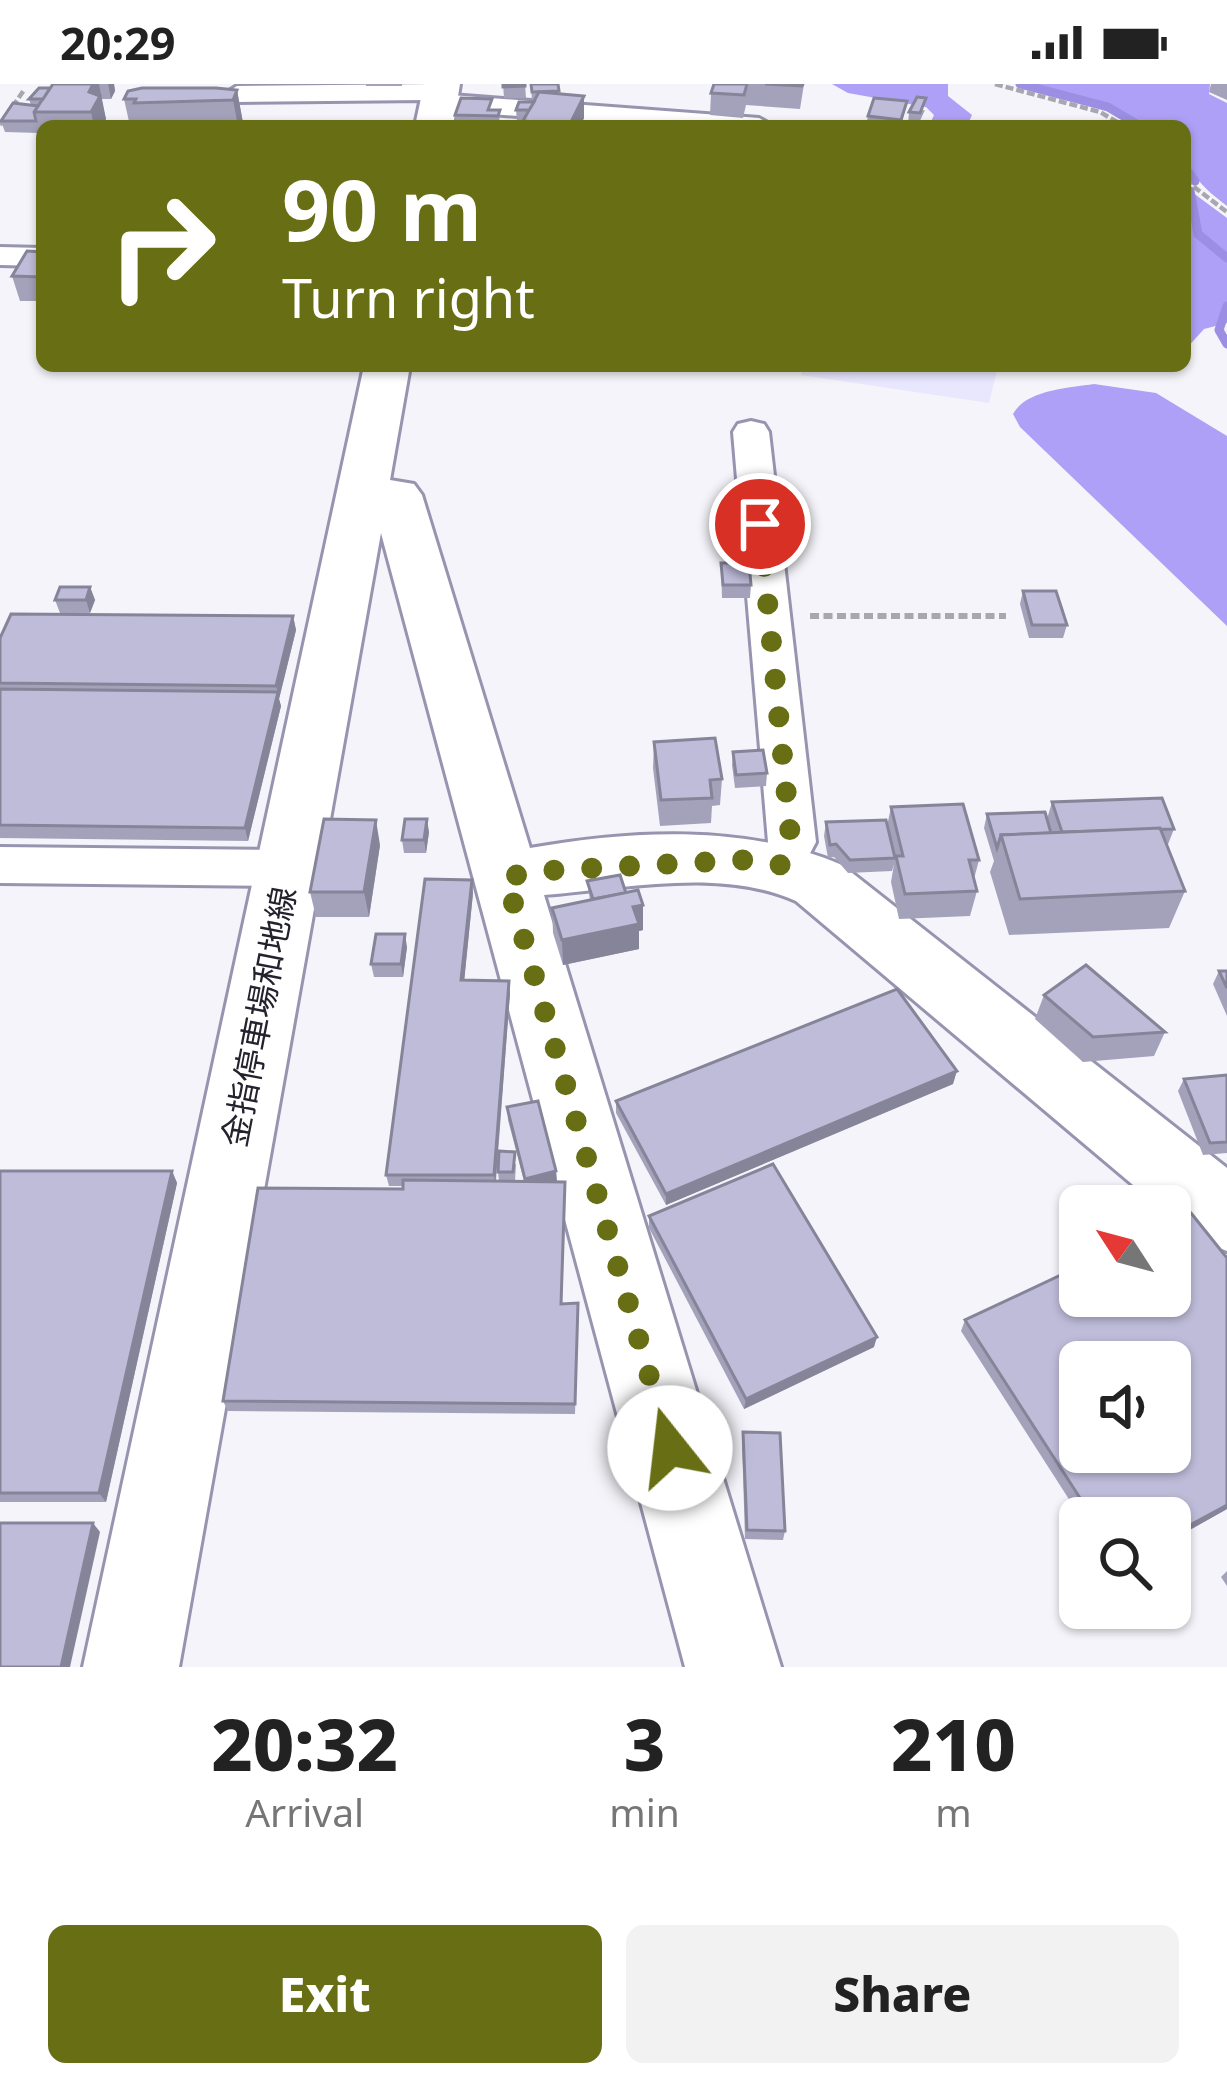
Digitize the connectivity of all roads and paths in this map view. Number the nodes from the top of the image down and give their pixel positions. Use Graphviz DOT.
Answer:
graph roads {
  1 [pos="995,84"];
  2 [pos="24,89"];
  3 [pos="231,89"];
  4 [pos="439,101"];
  5 [pos="254,120"];
  6 [pos="682,120"];
  7 [pos="1114,120"];
  8 [pos="0,125"];
  9 [pos="1191,184"];
  10 [pos="1227,212"];
  11 [pos="0,256"];
  12 [pos="36,257"];
  13 [pos="386,372"];
  14 [pos="752,432"];
  15 [pos="361,495"];
  16 [pos="770,616"];
  17 [pos="1006,616"];
  18 [pos="0,865"];
  19 [pos="780,865"];
  20 [pos="288,868"];
  21 [pos="506,877"];
  22 [pos="1227,1215"];
  23 [pos="131,1667"];
  24 [pos="733,1667"];
  1 -- 7 [label="path"];
  2 -- 8 [label="path"];
  3 -- 4 [label="street"];
  3 -- 5 [label="street"];
  4 -- 6 [label="street"];
  9 -- 10 [label="path"];
  11 -- 12 [label="street"];
  13 -- 15 [label="street, 金指停車場和地線"];
  14 -- 16 [label="street"];
  15 -- 20 [label="street, 金指停車場和地線"];
  15 -- 21 [label="street"];
  16 -- 17 [label="path"];
  16 -- 19 [label="street"];
  18 -- 20 [label="street"];
  19 -- 21 [label="street"];
  19 -- 22 [label="street"];
  20 -- 23 [label="street, 金指停車場和地線"];
  21 -- 24 [label="street"];
}
